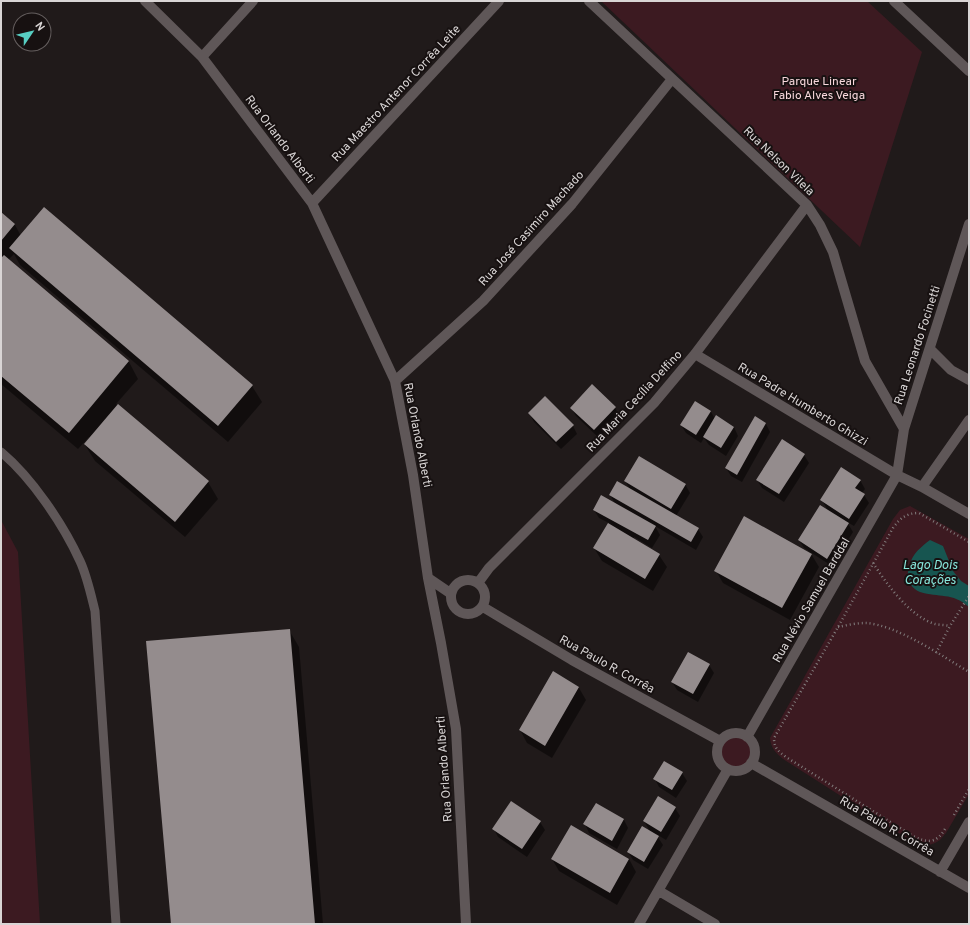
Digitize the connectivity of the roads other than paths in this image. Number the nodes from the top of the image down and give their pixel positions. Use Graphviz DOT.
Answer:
graph roads {
  1 [pos="145,1"];
  2 [pos="253,1"];
  3 [pos="499,1"];
  4 [pos="589,1"];
  5 [pos="894,1"];
  6 [pos="202,58"];
  7 [pos="969,70"];
  8 [pos="672,79"];
  9 [pos="312,203"];
  10 [pos="807,205"];
  11 [pos="969,224"];
  12 [pos="930,349"];
  13 [pos="696,354"];
  14 [pos="969,380"];
  15 [pos="395,381"];
  16 [pos="969,420"];
  17 [pos="904,429"];
  18 [pos="1,452"];
  19 [pos="897,476"];
  20 [pos="922,487"];
  21 [pos="969,514"];
  22 [pos="428,578"];
  23 [pos="478,583"];
  24 [pos="450,594"];
  25 [pos="483,607"];
  26 [pos="747,737"];
  27 [pos="720,741"];
  28 [pos="751,763"];
  29 [pos="728,769"];
  30 [pos="969,822"];
  31 [pos="940,872"];
  32 [pos="969,888"];
  33 [pos="659,891"];
  34 [pos="116,924"];
  35 [pos="466,924"];
  36 [pos="639,924"];
  37 [pos="715,924"];
  1 -- 6 [label="street, Rua Orlando Alberti"];
  2 -- 6 [label="street"];
  3 -- 9 [label="street, Rua Maestro Antenor Corrêa Leite"];
  4 -- 8 [label="street, Rua Nelson Vilela"];
  5 -- 7 [label="street"];
  6 -- 9 [label="street, Rua Orlando Alberti"];
  8 -- 10 [label="street, Rua Nelson Vilela"];
  8 -- 15 [label="street, Rua José Casimiro Machado"];
  9 -- 15 [label="street, Rua Orlando Alberti"];
  10 -- 13 [label="street, Rua Maria Cecília Delfino"];
  10 -- 17 [label="street, Rua Nelson Vilela"];
  11 -- 12 [label="street, Rua Leonardo Focinetti"];
  12 -- 14 [label="street"];
  12 -- 17 [label="street, Rua Leonardo Focinetti"];
  13 -- 19 [label="street, Rua Padre Humberto Ghizzi"];
  13 -- 23 [label="street, Rua Maria Cecília Delfino"];
  15 -- 22 [label="street, Rua Orlando Alberti"];
  16 -- 20 [label="street"];
  17 -- 19 [label="street, Rua Leonardo Focinetti"];
  18 -- 34 [label="lane"];
  19 -- 20 [label="street, Rua Padre Humberto Ghizzi"];
  19 -- 26 [label="street, Rua Névio Samuel Barddal"];
  20 -- 21 [label="street"];
  22 -- 24 [label="street"];
  22 -- 35 [label="street, Rua Orlando Alberti"];
  23 -- 24 [label="street"];
  23 -- 25 [label="street"];
  24 -- 25 [label="street"];
  25 -- 27 [label="street, Rua Paulo R. Corrêa"];
  26 -- 27 [label="street"];
  26 -- 28 [label="street"];
  27 -- 29 [label="street"];
  28 -- 29 [label="street"];
  28 -- 31 [label="street, Rua Paulo R. Corrêa"];
  29 -- 33 [label="street"];
  30 -- 31 [label="street"];
  31 -- 32 [label="street, Rua Paulo R. Corrêa"];
  33 -- 36 [label="street"];
  33 -- 37 [label="street"];
}
